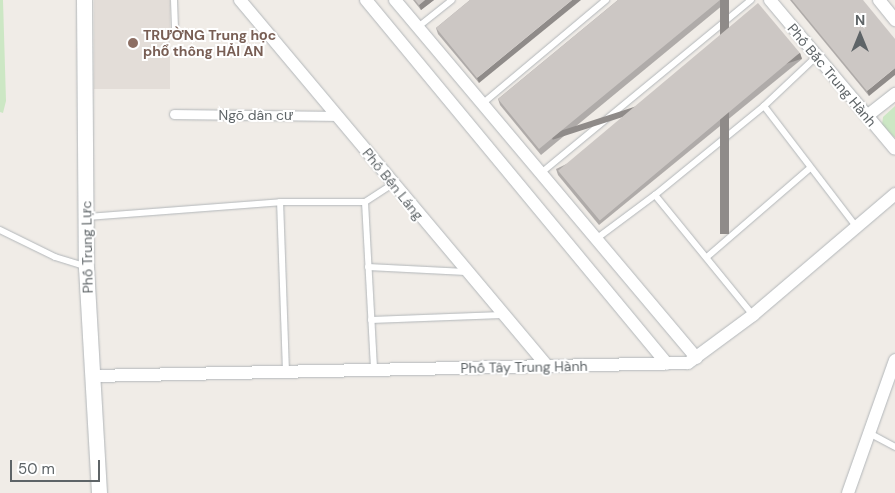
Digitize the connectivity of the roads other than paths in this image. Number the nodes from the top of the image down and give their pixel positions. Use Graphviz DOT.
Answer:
graph roads {
  1 [pos="84,0"];
  2 [pos="174,0"];
  3 [pos="240,0"];
  4 [pos="366,0"];
  5 [pos="395,0"];
  6 [pos="452,0"];
  7 [pos="606,0"];
  8 [pos="751,0"];
  9 [pos="770,0"];
  10 [pos="879,0"];
  11 [pos="895,20"];
  12 [pos="418,27"];
  13 [pos="175,32"];
  14 [pos="817,56"];
  15 [pos="895,94"];
  16 [pos="482,104"];
  17 [pos="764,106"];
  18 [pos="174,114"];
  19 [pos="337,116"];
  20 [pos="867,116"];
  21 [pos="895,150"];
  22 [pos="810,168"];
  23 [pos="541,173"];
  24 [pos="393,184"];
  25 [pos="895,194"];
  26 [pos="655,195"];
  27 [pos="280,202"];
  28 [pos="365,202"];
  29 [pos="86,217"];
  30 [pos="855,225"];
  31 [pos="0,230"];
  32 [pos="596,239"];
  33 [pos="707,258"];
  34 [pos="86,267"];
  35 [pos="368,267"];
  36 [pos="466,272"];
  37 [pos="502,315"];
  38 [pos="753,315"];
  39 [pos="371,320"];
  40 [pos="696,358"];
  41 [pos="895,360"];
  42 [pos="667,364"];
  43 [pos="547,366"];
  44 [pos="374,370"];
  45 [pos="286,372"];
  46 [pos="92,376"];
  47 [pos="869,433"];
  48 [pos="895,447"];
  49 [pos="99,493"];
  50 [pos="848,493"];
  1 -- 29 [label="street, Phố Trung Lực"];
  2 -- 13 [label="lane"];
  3 -- 19 [label="street, Phố Bến Láng"];
  4 -- 42 [label="street"];
  5 -- 12 [label="street"];
  6 -- 12 [label="lane"];
  7 -- 16 [label="lane"];
  8 -- 23 [label="lane"];
  9 -- 14 [label="street, Phố Bắc Trung Hành"];
  10 -- 11 [label="street"];
  12 -- 16 [label="street"];
  14 -- 17 [label="lane"];
  14 -- 20 [label="street, Phố Bắc Trung Hành"];
  15 -- 20 [label="street"];
  16 -- 23 [label="street"];
  17 -- 22 [label="lane"];
  17 -- 26 [label="lane"];
  18 -- 19 [label="street, Ngõ dân cư"];
  19 -- 24 [label="street, Phố Bến Láng"];
  20 -- 21 [label="street, Phố Bắc Trung Hành"];
  22 -- 30 [label="lane"];
  22 -- 33 [label="lane"];
  23 -- 32 [label="street"];
  24 -- 28 [label="lane"];
  24 -- 36 [label="street, Phố Bến Láng"];
  25 -- 30 [label="street, Phố Tây Trung Hành"];
  26 -- 32 [label="lane"];
  26 -- 33 [label="lane"];
  27 -- 28 [label="lane"];
  27 -- 29 [label="lane"];
  27 -- 45 [label="lane"];
  28 -- 35 [label="lane"];
  29 -- 34 [label="street, Phố Trung Lực"];
  30 -- 38 [label="street, Phố Tây Trung Hành"];
  31 -- 34 [label="lane"];
  32 -- 40 [label="street"];
  33 -- 38 [label="lane"];
  34 -- 46 [label="street, Phố Trung Lực"];
  35 -- 36 [label="lane"];
  35 -- 39 [label="lane"];
  36 -- 37 [label="street, Phố Bến Láng"];
  37 -- 39 [label="lane"];
  37 -- 43 [label="street, Phố Bến Láng"];
  38 -- 40 [label="street, Phố Tây Trung Hành"];
  39 -- 44 [label="lane"];
  40 -- 42 [label="street, Phố Tây Trung Hành"];
  41 -- 47 [label="street"];
  42 -- 43 [label="street, Phố Tây Trung Hành"];
  43 -- 44 [label="street, Phố Tây Trung Hành"];
  44 -- 45 [label="street, Phố Tây Trung Hành"];
  45 -- 46 [label="street, Phố Tây Trung Hành"];
  46 -- 49 [label="street, Phố Trung Lực"];
  47 -- 48 [label="lane"];
  47 -- 50 [label="street"];
}
